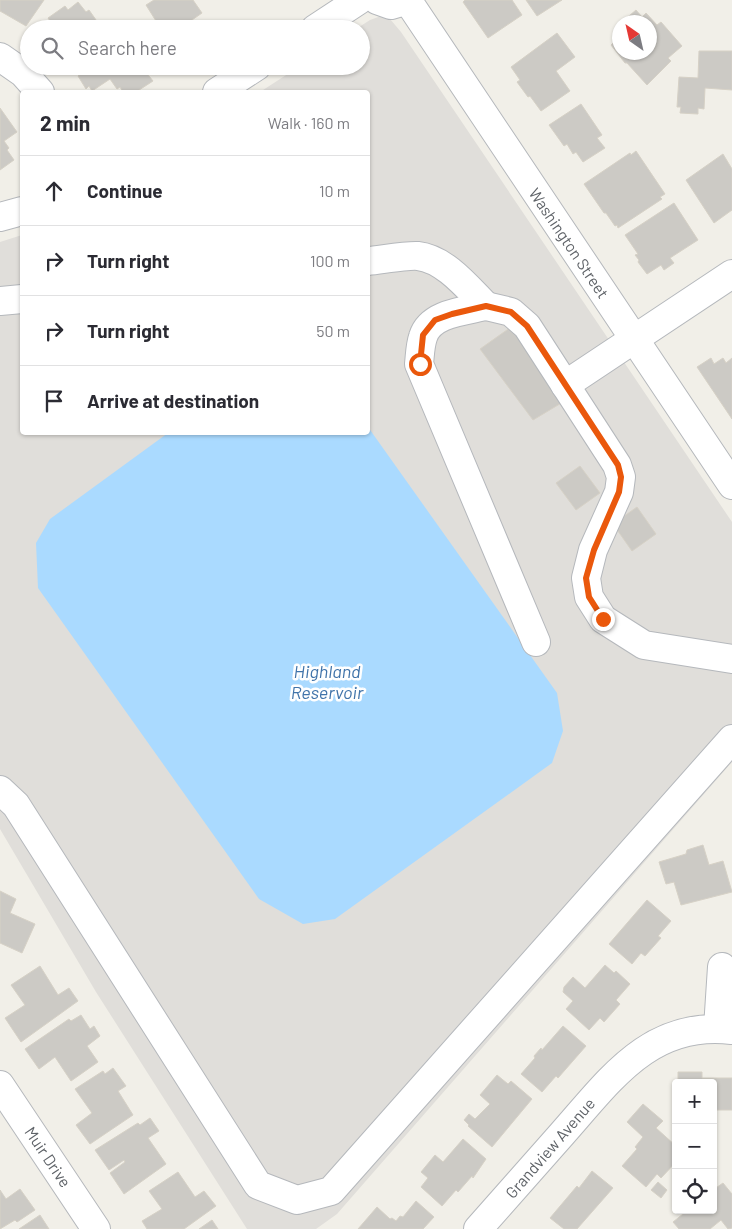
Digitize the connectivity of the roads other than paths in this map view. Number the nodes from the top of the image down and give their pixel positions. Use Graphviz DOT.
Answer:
graph roads {
  1 [pos="359,0"];
  2 [pos="377,0"];
  3 [pos="408,0"];
  4 [pos="329,20"];
  5 [pos="0,57"];
  6 [pos="20,71"];
  7 [pos="25,75"];
  8 [pos="243,75"];
  9 [pos="38,90"];
  10 [pos="220,90"];
  11 [pos="20,212"];
  12 [pos="0,217"];
  13 [pos="370,262"];
  14 [pos="726,286"];
  15 [pos="20,299"];
  16 [pos="0,301"];
  17 [pos="486,306"];
  18 [pos="634,340"];
  19 [pos="565,385"];
  20 [pos="732,485"];
  21 [pos="536,642"];
  22 [pos="732,658"];
  23 [pos="732,739"];
  24 [pos="0,790"];
  25 [pos="722,967"];
  26 [pos="725,1029"];
  27 [pos="0,1085"];
  28 [pos="96,1229"];
  29 [pos="478,1229"];
  1 -- 4 [label="street"];
  2 -- 3 [label="street, Washington Street"];
  3 -- 18 [label="street, Washington Street"];
  5 -- 6 [label="street"];
  7 -- 9 [label="street"];
  8 -- 10 [label="street"];
  11 -- 12 [label="street"];
  13 -- 17 [label="street"];
  14 -- 18 [label="street"];
  15 -- 16 [label="street"];
  17 -- 19 [label="street"];
  17 -- 21 [label="street"];
  18 -- 19 [label="street"];
  18 -- 20 [label="street, Washington Street"];
  19 -- 22 [label="street"];
  23 -- 24 [label="street"];
  25 -- 26 [label="street"];
  26 -- 29 [label="street, Grandview Avenue"];
  27 -- 28 [label="street, Muir Drive"];
}
